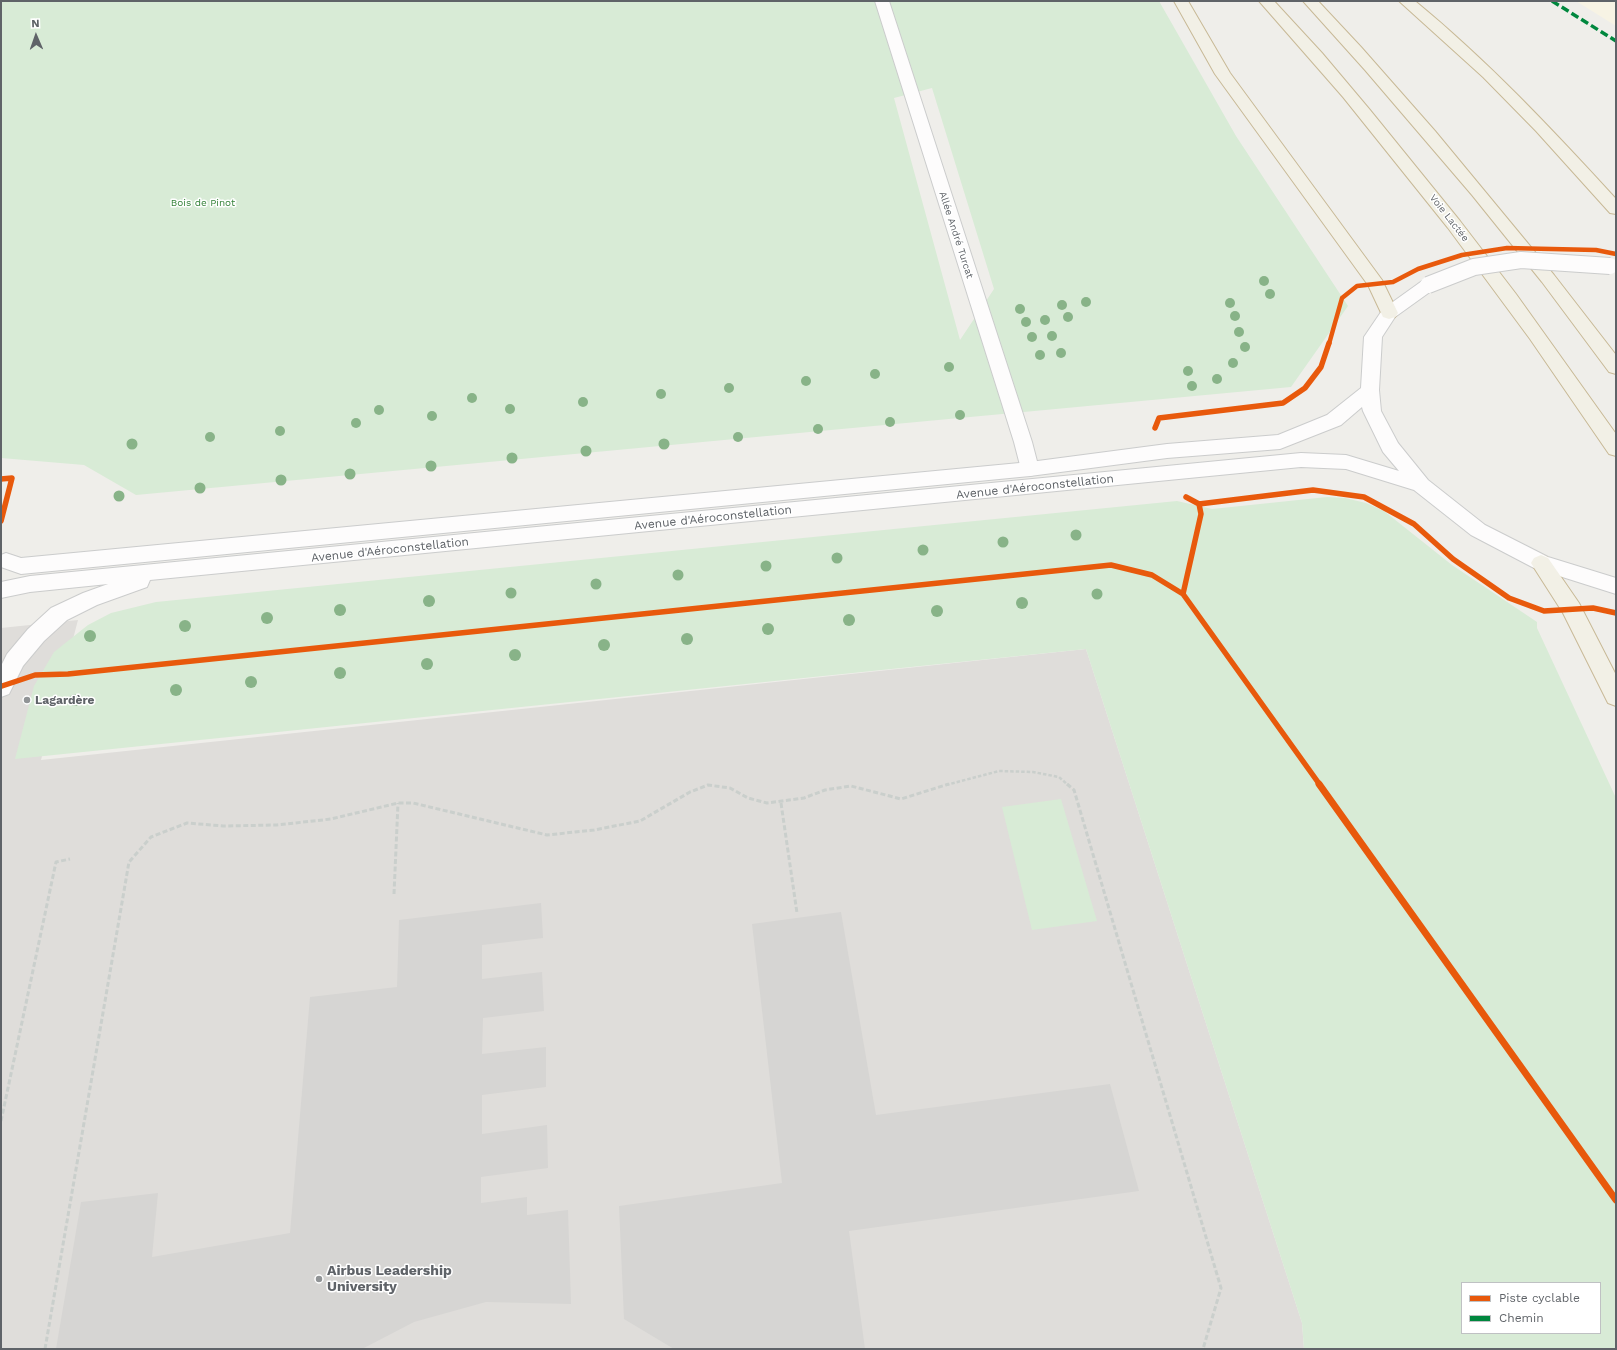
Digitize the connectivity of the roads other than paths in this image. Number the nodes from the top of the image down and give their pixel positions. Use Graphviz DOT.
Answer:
graph roads {
  1 [pos="882,1"];
  2 [pos="1181,1"];
  3 [pos="1266,1"];
  4 [pos="1310,1"];
  5 [pos="1406,1"];
  6 [pos="1616,208"];
  7 [pos="1613,266"];
  8 [pos="1389,313"];
  9 [pos="1616,368"];
  10 [pos="1370,390"];
  11 [pos="1616,449"];
  12 [pos="1030,469"];
  13 [pos="1421,485"];
  14 [pos="3,558"];
  15 [pos="1541,563"];
  16 [pos="166,571"];
  17 [pos="1,583"];
  18 [pos="1616,586"];
  19 [pos="1,590"];
  20 [pos="1,652"];
  21 [pos="4,683"];
  22 [pos="1616,697"];
  1 -- 12 [label="lane, Allée André Turcat"];
  2 -- 8 [label="highway"];
  3 -- 11 [label="highway, Voie Lactée"];
  4 -- 9 [label="highway"];
  5 -- 6 [label="highway"];
  7 -- 8 [label="street, bridge"];
  8 -- 10 [label="street"];
  10 -- 12 [label="street, Avenue d'Aéroconstellation"];
  10 -- 13 [label="street"];
  12 -- 14 [label="street, Avenue d'Aéroconstellation"];
  13 -- 15 [label="street"];
  13 -- 16 [label="street, Avenue d'Aéroconstellation"];
  14 -- 17 [label="street"];
  15 -- 18 [label="street"];
  15 -- 22 [label="highway"];
  16 -- 19 [label="street, Avenue d'Aéroconstellation"];
  16 -- 21 [label="street"];
  20 -- 21 [label="street"];
}
